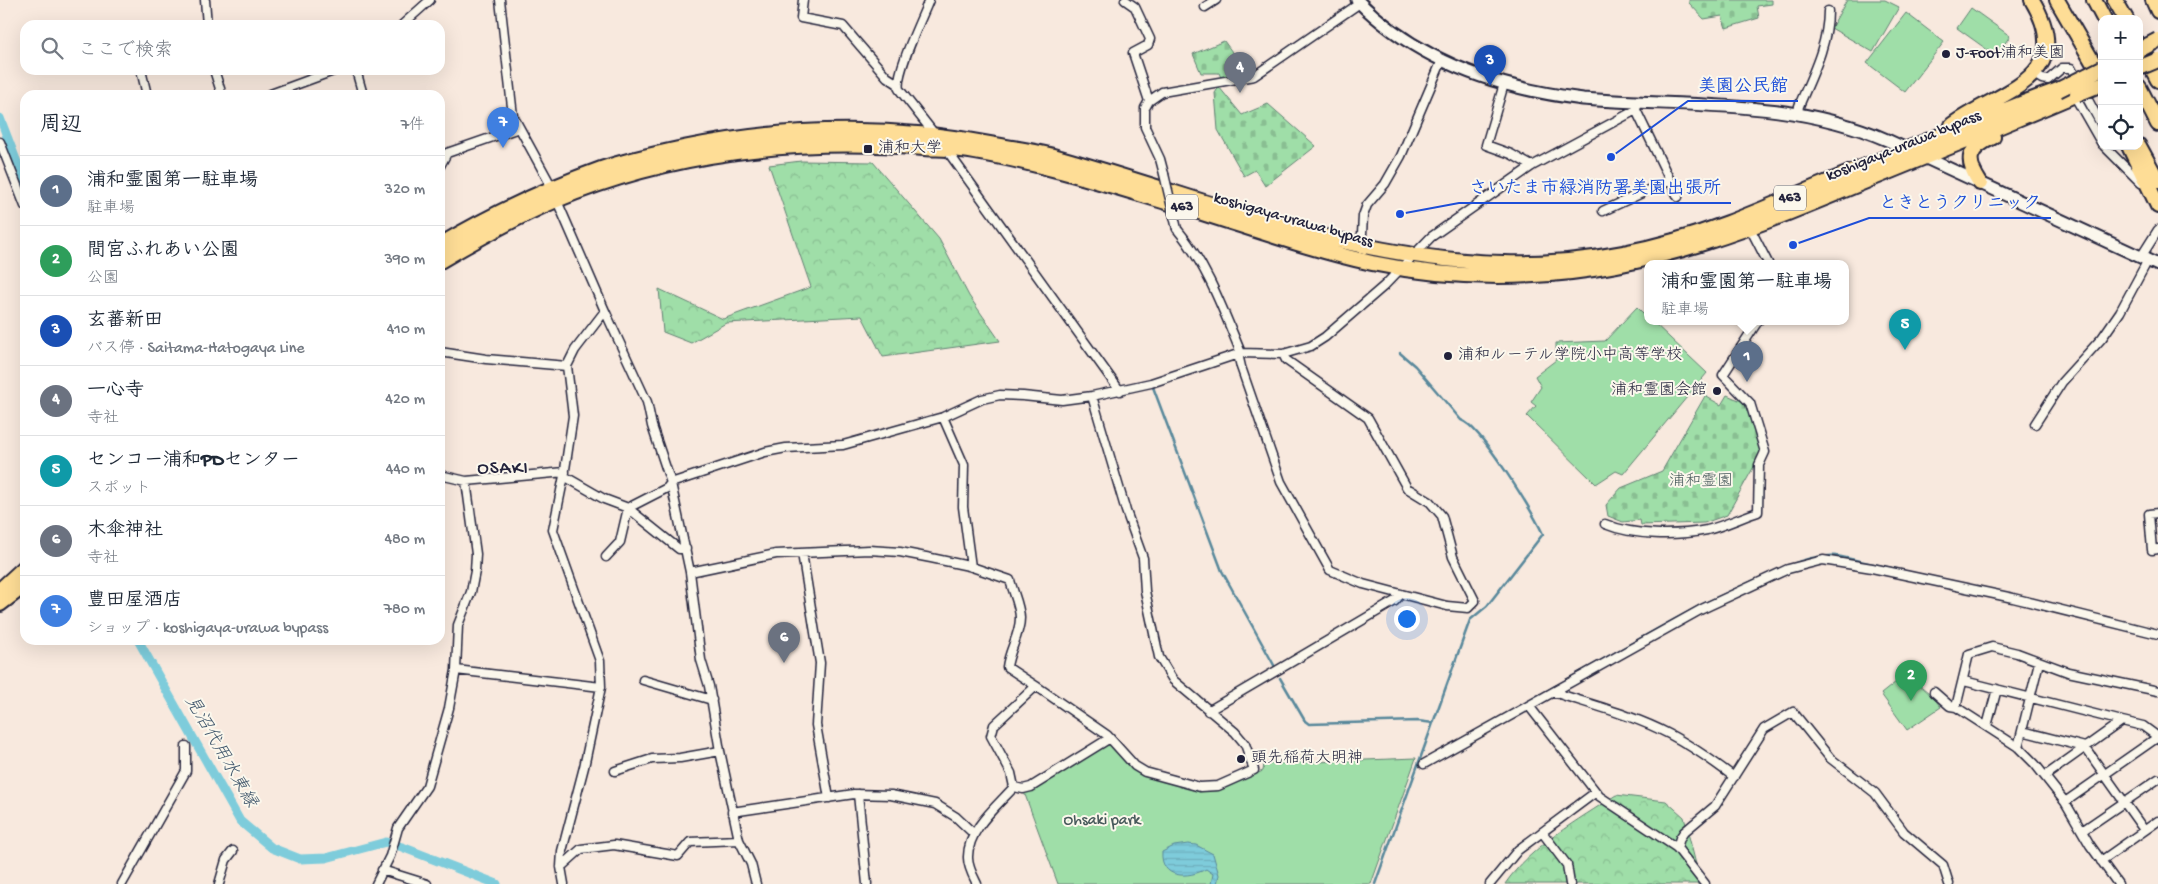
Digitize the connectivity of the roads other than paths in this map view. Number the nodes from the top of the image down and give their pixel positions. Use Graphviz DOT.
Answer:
graph roads {
  1 [pos="205,0"];
  2 [pos="430,0"];
  3 [pos="500,0"];
  4 [pos="802,0"];
  5 [pos="929,0"];
  6 [pos="1125,0"];
  7 [pos="1216,0"];
  8 [pos="2032,0"];
  9 [pos="2057,0"];
  10 [pos="2061,0"];
  11 [pos="2094,0"];
  12 [pos="2115,0"];
  13 [pos="2153,0"];
  14 [pos="1359,2"];
  15 [pos="1205,7"];
  16 [pos="1828,11"];
  17 [pos="2158,11"];
  18 [pos="2102,15"];
  19 [pos="2124,15"];
  20 [pos="206,20"];
  21 [pos="408,20"];
  22 [pos="2158,40"];
  23 [pos="2143,48"];
  24 [pos="2158,49"];
  25 [pos="2143,52"];
  26 [pos="2143,55"];
  27 [pos="2090,56"];
  28 [pos="1442,60"];
  29 [pos="2158,60"];
  30 [pos="2143,66"];
  31 [pos="2098,70"];
  32 [pos="2098,71"];
  33 [pos="2034,74"];
  34 [pos="2098,74"];
  35 [pos="142,75"];
  36 [pos="216,75"];
  37 [pos="322,75"];
  38 [pos="357,75"];
  39 [pos="2158,80"];
  40 [pos="898,84"];
  41 [pos="1504,84"];
  42 [pos="2098,86"];
  43 [pos="146,90"];
  44 [pos="220,90"];
  45 [pos="282,90"];
  46 [pos="362,90"];
  47 [pos="2053,92"];
  48 [pos="2076,95"];
  49 [pos="2143,95"];
  50 [pos="1149,100"];
  51 [pos="1637,106"];
  52 [pos="1798,113"];
  53 [pos="2098,119"];
  54 [pos="2158,124"];
  55 [pos="519,128"];
  56 [pos="936,135"];
  57 [pos="2098,136"];
  58 [pos="1936,138"];
  59 [pos="0,142"];
  60 [pos="1908,149"];
  61 [pos="947,150"];
  62 [pos="2108,150"];
  63 [pos="2114,150"];
  64 [pos="2131,150"];
  65 [pos="2141,150"];
  66 [pos="445,157"];
  67 [pos="1924,157"];
  68 [pos="2120,163"];
  69 [pos="1532,166"];
  70 [pos="1670,180"];
  71 [pos="2158,181"];
  72 [pos="1980,183"];
  73 [pos="20,193"];
  74 [pos="554,194"];
  75 [pos="1678,197"];
  76 [pos="2158,206"];
  77 [pos="1604,211"];
  78 [pos="1750,228"];
  79 [pos="2158,230"];
  80 [pos="445,242"];
  81 [pos="1357,246"];
  82 [pos="1412,256"];
  83 [pos="445,258"];
  84 [pos="1766,260"];
  85 [pos="2149,261"];
  86 [pos="1401,267"];
  87 [pos="605,311"];
  88 [pos="1755,325"];
  89 [pos="445,353"];
  90 [pos="1240,353"];
  91 [pos="1283,354"];
  92 [pos="567,366"];
  93 [pos="1120,391"];
  94 [pos="1092,396"];
  95 [pos="943,417"];
  96 [pos="2035,424"];
  97 [pos="564,474"];
  98 [pos="445,476"];
  99 [pos="466,481"];
  100 [pos="671,483"];
  101 [pos="628,508"];
  102 [pos="2158,513"];
  103 [pos="1605,524"];
  104 [pos="686,549"];
  105 [pos="2158,549"];
  106 [pos="802,553"];
  107 [pos="606,557"];
  108 [pos="971,567"];
  109 [pos="20,572"];
  110 [pos="690,572"];
  111 [pos="20,588"];
  112 [pos="0,590"];
  113 [pos="1401,594"];
  114 [pos="0,604"];
  115 [pos="2158,634"];
  116 [pos="2040,662"];
  117 [pos="456,670"];
  118 [pos="643,680"];
  119 [pos="1964,681"];
  120 [pos="1036,686"];
  121 [pos="601,687"];
  122 [pos="1997,690"];
  123 [pos="2158,691"];
  124 [pos="1553,692"];
  125 [pos="1934,692"];
  126 [pos="2031,698"];
  127 [pos="712,700"];
  128 [pos="1529,706"];
  129 [pos="1956,707"];
  130 [pos="1208,711"];
  131 [pos="2122,721"];
  132 [pos="1987,726"];
  133 [pos="2022,731"];
  134 [pos="1110,738"];
  135 [pos="186,746"];
  136 [pos="2018,747"];
  137 [pos="2085,747"];
  138 [pos="720,751"];
  139 [pos="1424,764"];
  140 [pos="615,771"];
  141 [pos="2105,775"];
  142 [pos="2045,776"];
  143 [pos="1734,777"];
  144 [pos="2158,778"];
  145 [pos="1014,787"];
  146 [pos="1596,792"];
  147 [pos="858,794"];
  148 [pos="829,798"];
  149 [pos="2065,802"];
  150 [pos="2124,802"];
  151 [pos="732,812"];
  152 [pos="2158,821"];
  153 [pos="2144,830"];
  154 [pos="2082,831"];
  155 [pos="1542,832"];
  156 [pos="974,834"];
  157 [pos="739,840"];
  158 [pos="1677,848"];
  159 [pos="233,851"];
  160 [pos="2101,861"];
  161 [pos="560,867"];
  162 [pos="382,870"];
  163 [pos="122,884"];
  164 [pos="219,884"];
  165 [pos="376,884"];
  166 [pos="427,884"];
  167 [pos="564,884"];
  168 [pos="756,884"];
  169 [pos="867,884"];
  170 [pos="977,884"];
  171 [pos="1490,884"];
  172 [pos="1570,884"];
  173 [pos="1705,884"];
  174 [pos="1949,884"];
  175 [pos="2118,884"];
  1 -- 20 [label="street"];
  2 -- 21 [label="street"];
  3 -- 55 [label="street"];
  4 -- 40 [label="street"];
  5 -- 40 [label="street"];
  6 -- 50 [label="street"];
  7 -- 15 [label="street"];
  8 -- 33 [label="highway"];
  9 -- 27 [label="highway"];
  10 -- 27 [label="highway"];
  11 -- 18 [label="highway"];
  12 -- 19 [label="highway"];
  13 -- 17 [label="highway"];
  14 -- 28 [label="main road"];
  14 -- 50 [label="street"];
  16 -- 52 [label="street"];
  22 -- 23 [label="highway, bridge"];
  24 -- 26 [label="highway"];
  25 -- 39 [label="highway"];
  27 -- 32 [label="highway"];
  28 -- 41 [label="main road"];
  28 -- 81 [label="street"];
  29 -- 30 [label="highway, bridge"];
  31 -- 47 [label="highway, bridge"];
  33 -- 53 [label="street"];
  33 -- 58 [label="highway"];
  34 -- 47 [label="highway, koshigaya-urawa bypass / 463, bridge"];
  35 -- 43 [label="street"];
  36 -- 44 [label="street"];
  37 -- 45 [label="street"];
  38 -- 46 [label="street"];
  40 -- 56 [label="street"];
  41 -- 51 [label="main road"];
  41 -- 69 [label="street"];
  42 -- 48 [label="highway, koshigaya-urawa bypass / 463, bridge"];
  47 -- 58 [label="highway, koshigaya-urawa bypass / 463"];
  48 -- 57 [label="street"];
  48 -- 67 [label="highway, koshigaya-urawa bypass / 463"];
  48 -- 72 [label="highway"];
  49 -- 54 [label="highway"];
  50 -- 90 [label="street, bridge"];
  51 -- 52 [label="main road"];
  51 -- 69 [label="street"];
  51 -- 70 [label="street"];
  52 -- 60 [label="main road"];
  55 -- 66 [label="street"];
  55 -- 74 [label="street"];
  56 -- 61 [label="street"];
  56 -- 74 [label="highway, koshigaya-urawa bypass / 463"];
  56 -- 81 [label="highway, koshigaya-urawa bypass / 463"];
  58 -- 60 [label="highway, koshigaya-urawa bypass / 463"];
  59 -- 73 [label="street"];
  60 -- 67 [label="main road"];
  60 -- 82 [label="highway, koshigaya-urawa bypass / 463"];
  61 -- 74 [label="highway, koshigaya-urawa bypass / 463"];
  61 -- 86 [label="highway, koshigaya-urawa bypass / 463"];
  61 -- 93 [label="street"];
  62 -- 68 [label="street"];
  63 -- 68 [label="street"];
  64 -- 76 [label="highway"];
  65 -- 71 [label="highway"];
  67 -- 72 [label="main road"];
  67 -- 78 [label="highway, koshigaya-urawa bypass / 463"];
  68 -- 76 [label="street"];
  69 -- 82 [label="street"];
  70 -- 75 [label="street"];
  70 -- 77 [label="street"];
  72 -- 85 [label="main road"];
  74 -- 80 [label="highway, koshigaya-urawa bypass / 463"];
  74 -- 83 [label="highway, koshigaya-urawa bypass / 463"];
  74 -- 87 [label="street"];
  78 -- 84 [label="street"];
  78 -- 86 [label="highway, koshigaya-urawa bypass / 463"];
  79 -- 85 [label="street"];
  81 -- 82 [label="highway, koshigaya-urawa bypass / 463"];
  82 -- 86 [label="street"];
  85 -- 96 [label="street"];
  86 -- 91 [label="street"];
  87 -- 92 [label="street"];
  87 -- 100 [label="street"];
  88 -- 103 [label="street"];
  89 -- 92 [label="street"];
  90 -- 91 [label="street"];
  90 -- 93 [label="street"];
  90 -- 113 [label="street"];
  91 -- 113 [label="street"];
  92 -- 97 [label="street"];
  93 -- 94 [label="street"];
  94 -- 95 [label="street"];
  94 -- 130 [label="street"];
  95 -- 100 [label="street"];
  95 -- 108 [label="street"];
  97 -- 99 [label="street"];
  97 -- 101 [label="street"];
  97 -- 121 [label="street"];
  98 -- 99 [label="street"];
  99 -- 117 [label="street"];
  100 -- 101 [label="street"];
  100 -- 104 [label="street"];
  101 -- 104 [label="street"];
  101 -- 107 [label="street"];
  102 -- 105 [label="street"];
  104 -- 110 [label="street"];
  106 -- 108 [label="street"];
  106 -- 110 [label="street"];
  106 -- 148 [label="street"];
  108 -- 120 [label="street"];
  109 -- 112 [label="highway"];
  110 -- 127 [label="street"];
  111 -- 114 [label="highway"];
  113 -- 130 [label="street"];
  115 -- 124 [label="street"];
  116 -- 119 [label="street"];
  116 -- 123 [label="street"];
  116 -- 126 [label="street"];
  117 -- 121 [label="street"];
  117 -- 162 [label="street"];
  118 -- 127 [label="street"];
  119 -- 122 [label="street"];
  119 -- 129 [label="street"];
  120 -- 134 [label="street"];
  120 -- 145 [label="street"];
  121 -- 161 [label="street"];
  122 -- 126 [label="street"];
  122 -- 132 [label="street"];
  124 -- 128 [label="street"];
  124 -- 143 [label="street"];
  125 -- 129 [label="street"];
  126 -- 131 [label="street"];
  126 -- 133 [label="street"];
  127 -- 138 [label="street"];
  128 -- 139 [label="street"];
  128 -- 146 [label="street"];
  129 -- 132 [label="street"];
  130 -- 134 [label="street"];
  131 -- 137 [label="street"];
  131 -- 141 [label="street"];
  132 -- 136 [label="street"];
  133 -- 136 [label="street"];
  133 -- 137 [label="street"];
  134 -- 145 [label="street"];
  135 -- 163 [label="street"];
  136 -- 142 [label="street"];
  137 -- 141 [label="street"];
  137 -- 142 [label="street"];
  138 -- 140 [label="street"];
  138 -- 151 [label="street"];
  141 -- 149 [label="street"];
  141 -- 150 [label="street"];
  142 -- 149 [label="street"];
  143 -- 158 [label="street"];
  143 -- 174 [label="street"];
  144 -- 150 [label="street"];
  145 -- 156 [label="street"];
  146 -- 155 [label="street"];
  146 -- 158 [label="street"];
  147 -- 148 [label="street"];
  147 -- 156 [label="street"];
  147 -- 169 [label="street"];
  148 -- 151 [label="street"];
  149 -- 154 [label="street"];
  150 -- 153 [label="street"];
  150 -- 154 [label="street"];
  151 -- 157 [label="street"];
  152 -- 153 [label="street"];
  153 -- 160 [label="street"];
  154 -- 160 [label="street"];
  155 -- 171 [label="street"];
  155 -- 172 [label="street"];
  156 -- 170 [label="street"];
  157 -- 161 [label="street"];
  157 -- 168 [label="street"];
  158 -- 173 [label="street"];
  159 -- 164 [label="street"];
  160 -- 175 [label="street"];
  161 -- 167 [label="street"];
  162 -- 165 [label="street"];
  162 -- 166 [label="street"];
}
